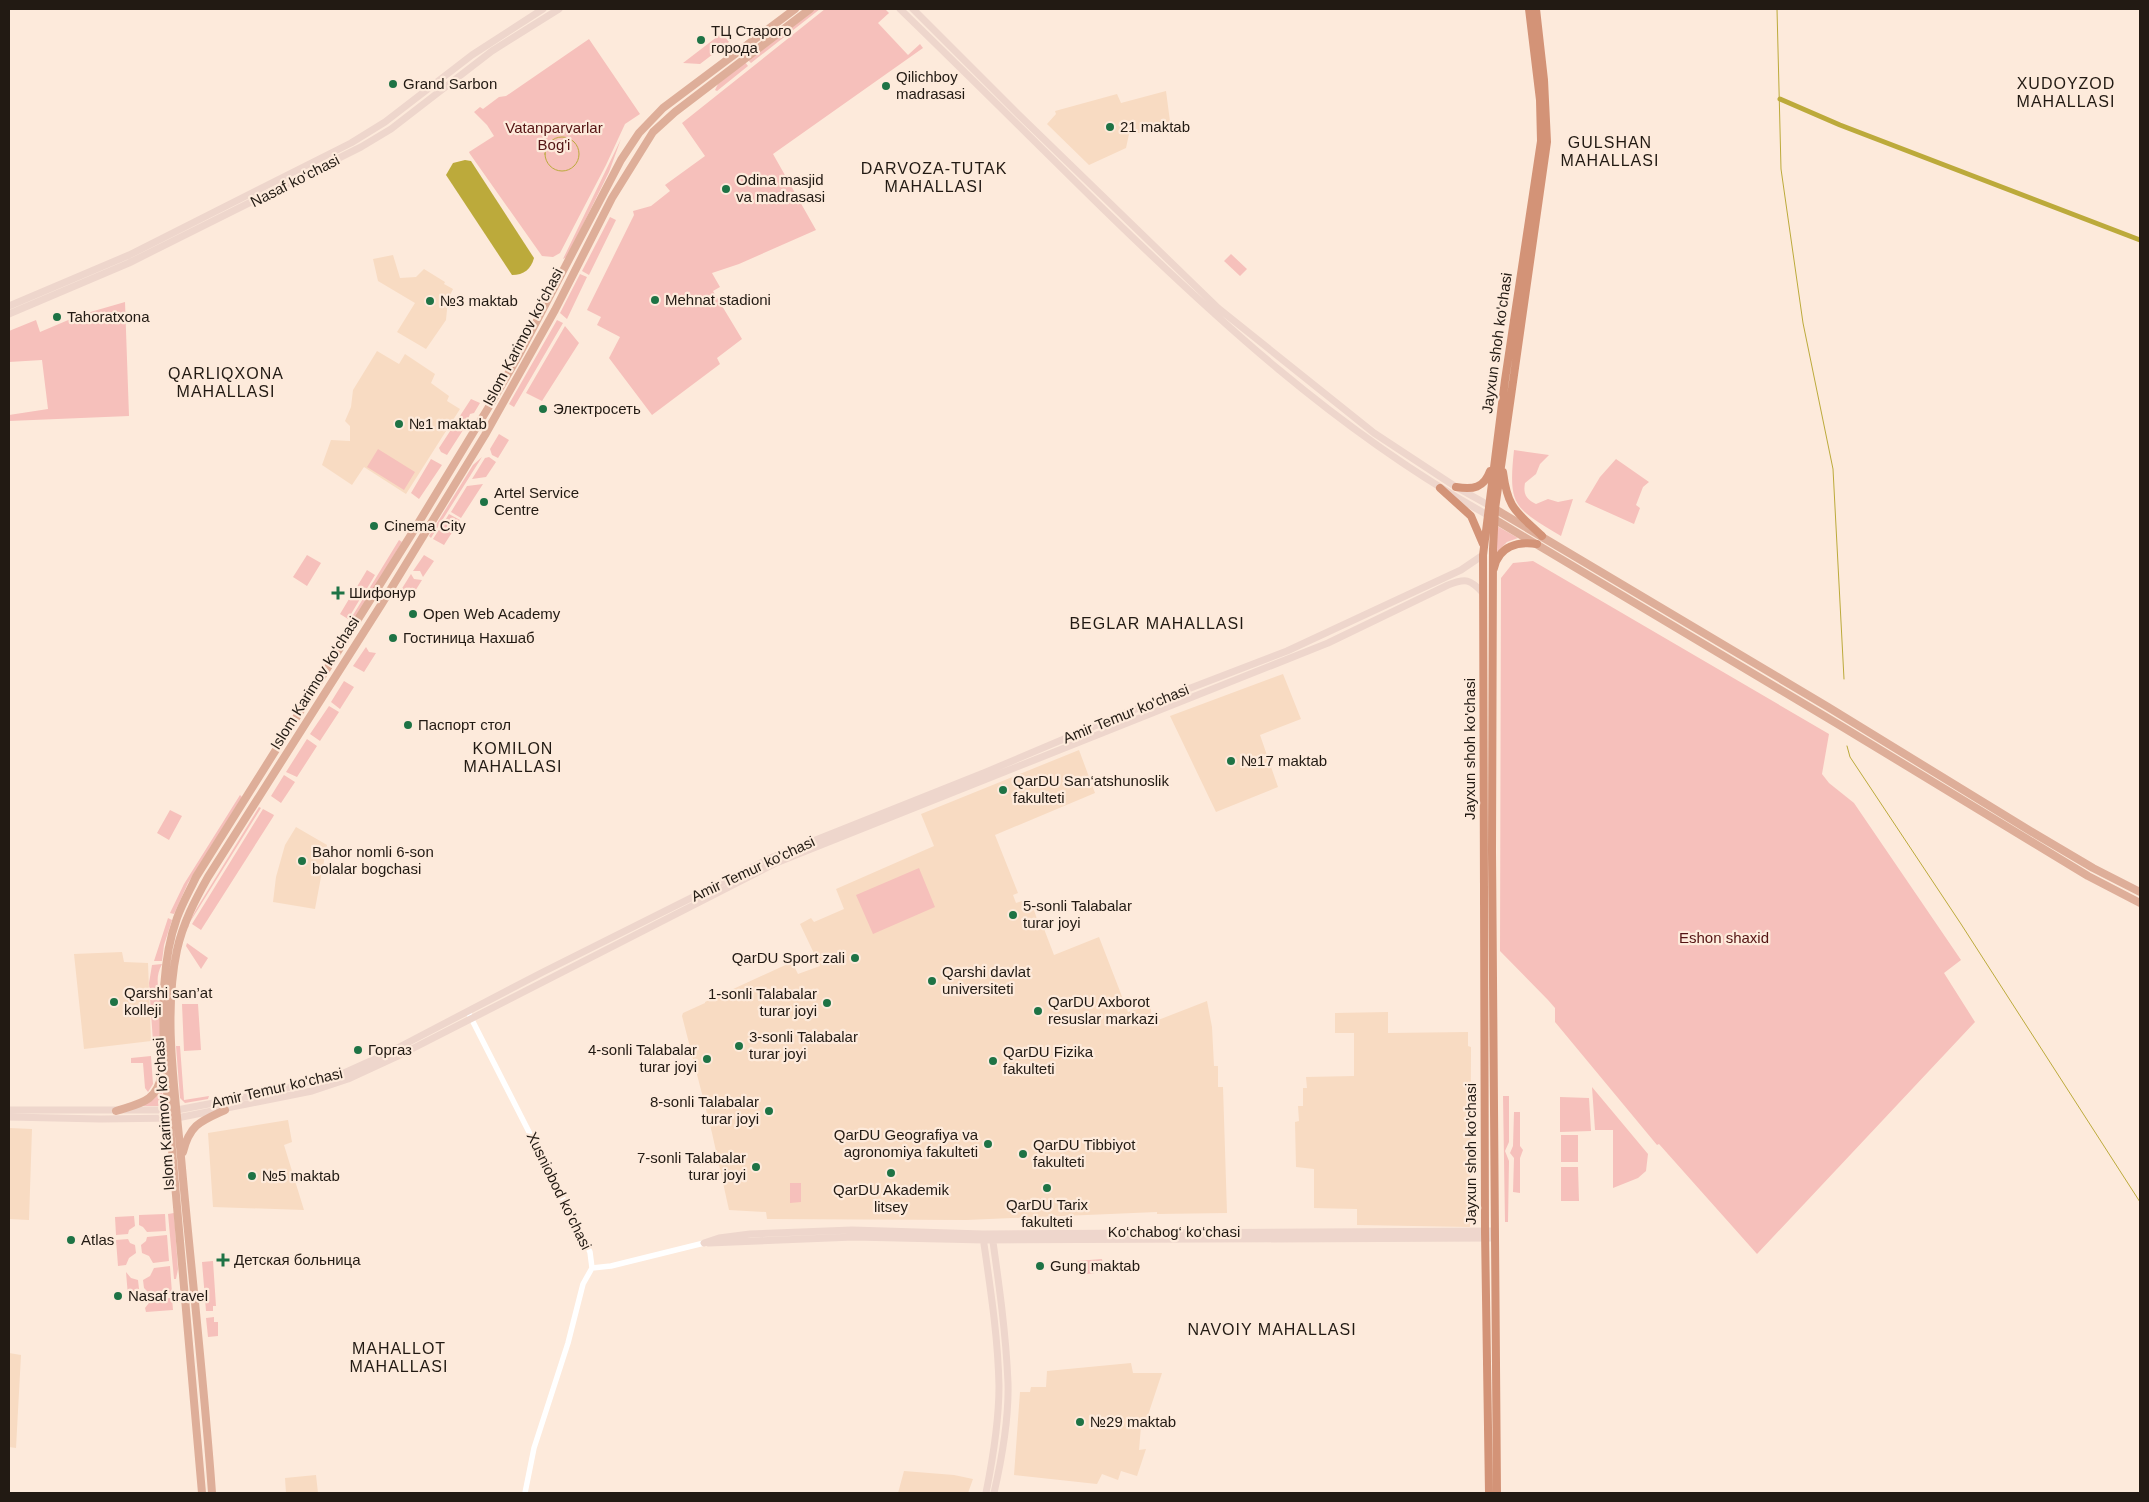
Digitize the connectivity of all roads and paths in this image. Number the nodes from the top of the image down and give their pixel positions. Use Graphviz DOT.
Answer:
graph roads {
  1 [pos="543,9"];
  2 [pos="559,9"];
  3 [pos="795,9"];
  4 [pos="810,9"];
  5 [pos="900,9"];
  6 [pos="913,9"];
  7 [pos="1529,9"];
  8 [pos="1536,9"];
  9 [pos="987,89"];
  10 [pos="592,213"];
  11 [pos="601,218"];
  12 [pos="1198,295"];
  13 [pos="9,306"];
  14 [pos="9,314"];
  15 [pos="1498,460"];
  16 [pos="1456,487"];
  17 [pos="1440,488"];
  18 [pos="1491,507"];
  19 [pos="1491,517"];
  20 [pos="1542,536"];
  21 [pos="1537,544"];
  22 [pos="1483,546"];
  23 [pos="1483,555"];
  24 [pos="1492,579"];
  25 [pos="1483,593"];
  26 [pos="1076,734"];
  27 [pos="1079,742"];
  28 [pos="2026,828"];
  29 [pos="2021,836"];
  30 [pos="2093,868"];
  31 [pos="2088,876"];
  32 [pos="2140,892"];
  33 [pos="2140,903"];
  34 [pos="1494,953"];
  35 [pos="1484,954"];
  36 [pos="469,1015"];
  37 [pos="1489,1018"];
  38 [pos="164,1058"];
  39 [pos="9,1110"];
  40 [pos="225,1110"];
  41 [pos="116,1111"];
  42 [pos="172,1114"];
  43 [pos="9,1117"];
  44 [pos="1494,1150"];
  45 [pos="1485,1151"];
  46 [pos="181,1159"];
  47 [pos="1494,1235"];
  48 [pos="1485,1236"];
  49 [pos="983,1237"];
  50 [pos="992,1237"];
  51 [pos="704,1243"];
  52 [pos="592,1268"];
  53 [pos="202,1493"];
  54 [pos="212,1493"];
  55 [pos="525,1493"];
  56 [pos="986,1493"];
  57 [pos="994,1493"];
  58 [pos="1489,1493"];
  59 [pos="1497,1493"];
  1 -- 13 [label="main road, Nasaf ko‘chasi"];
  2 -- 14 [label="main road, Nasaf ko‘chasi"];
  3 -- 10 [label="main road, Islom Karimov ko‘chasi"];
  4 -- 11 [label="main road, Islom Karimov ko‘chasi"];
  5 -- 9 [label="main road"];
  6 -- 9 [label="main road"];
  7 -- 15 [label="highway, Jayxun shoh ko'chasi"];
  8 -- 15 [label="highway, Jayxun shoh ko'chasi"];
  9 -- 12 [label="main road"];
  10 -- 11 [label="main road"];
  10 -- 38 [label="main road, Islom Karimov ko‘chasi"];
  11 -- 42 [label="main road, Islom Karimov ko‘chasi"];
  12 -- 16 [label="main road"];
  12 -- 17 [label="main road"];
  15 -- 16 [label="highway"];
  15 -- 18 [label="highway, Jayxun shoh ko'chasi"];
  15 -- 20 [label="highway"];
  16 -- 18 [label="main road"];
  17 -- 19 [label="main road"];
  17 -- 22 [label="highway"];
  18 -- 19 [label="highway, Jayxun shoh ko'chasi"];
  18 -- 20 [label="main road"];
  19 -- 21 [label="main road"];
  19 -- 22 [label="highway, Jayxun shoh ko'chasi"];
  19 -- 24 [label="highway, Jayxun shoh ko'chasi"];
  20 -- 28 [label="main road"];
  21 -- 24 [label="highway"];
  21 -- 29 [label="main road"];
  22 -- 23 [label="highway, Jayxun shoh ko'chasi"];
  23 -- 25 [label="highway, Jayxun shoh ko'chasi"];
  23 -- 26 [label="main road, Amir Temur ko'chasi"];
  24 -- 34 [label="highway, Jayxun shoh ko'chasi"];
  25 -- 27 [label="main road, Amir Temur ko'chasi"];
  25 -- 35 [label="highway, Jayxun shoh ko'chasi"];
  26 -- 27 [label="main road"];
  26 -- 36 [label="main road, Amir Temur ko'chasi"];
  27 -- 36 [label="main road, Amir Temur ko'chasi"];
  28 -- 29 [label="main road"];
  28 -- 30 [label="main road"];
  29 -- 31 [label="main road"];
  30 -- 31 [label="main road"];
  30 -- 32 [label="main road"];
  31 -- 33 [label="main road"];
  34 -- 35 [label="highway"];
  34 -- 37 [label="highway, Jayxun shoh ko'chasi"];
  35 -- 37 [label="highway, Jayxun shoh ko'chasi"];
  36 -- 40 [label="main road, Amir Temur ko'chasi"];
  36 -- 42 [label="main road, Amir Temur ko'chasi"];
  36 -- 52 [label="street, Xusniobod ko'chasi"];
  37 -- 44 [label="highway, Jayxun shoh ko'chasi"];
  37 -- 45 [label="highway, Jayxun shoh ko'chasi"];
  38 -- 41 [label="main road"];
  38 -- 42 [label="main road, Islom Karimov ko‘chasi"];
  39 -- 41 [label="main road, Amir Temur ko'chasi"];
  40 -- 42 [label="main road, Amir Temur ko'chasi"];
  40 -- 46 [label="main road"];
  41 -- 42 [label="main road, Amir Temur ko'chasi"];
  42 -- 43 [label="main road, Amir Temur ko'chasi"];
  42 -- 46 [label="main road, Islom Karimov ko‘chasi"];
  42 -- 53 [label="main road, Islom Karimov ko‘chasi"];
  44 -- 45 [label="highway"];
  44 -- 47 [label="highway, Jayxun shoh ko'chasi"];
  45 -- 48 [label="highway, Jayxun shoh ko'chasi"];
  46 -- 54 [label="main road, Islom Karimov ko‘chasi"];
  47 -- 48 [label="main road, Ko‘chabog‘ ko‘chasi"];
  47 -- 59 [label="highway, Jayxun shoh ko'chasi"];
  48 -- 50 [label="main road, Ko‘chabog‘ ko‘chasi"];
  48 -- 58 [label="highway, Jayxun shoh ko'chasi"];
  49 -- 50 [label="main road, Ko‘chabog‘ ko‘chasi"];
  49 -- 51 [label="main road, Ko‘chabog‘ ko‘chasi"];
  49 -- 56 [label="main road"];
  50 -- 57 [label="main road"];
  51 -- 52 [label="street, Ko‘chabog‘ ko‘chasi"];
  52 -- 55 [label="street, Xusniobod ko'chasi"];
}
